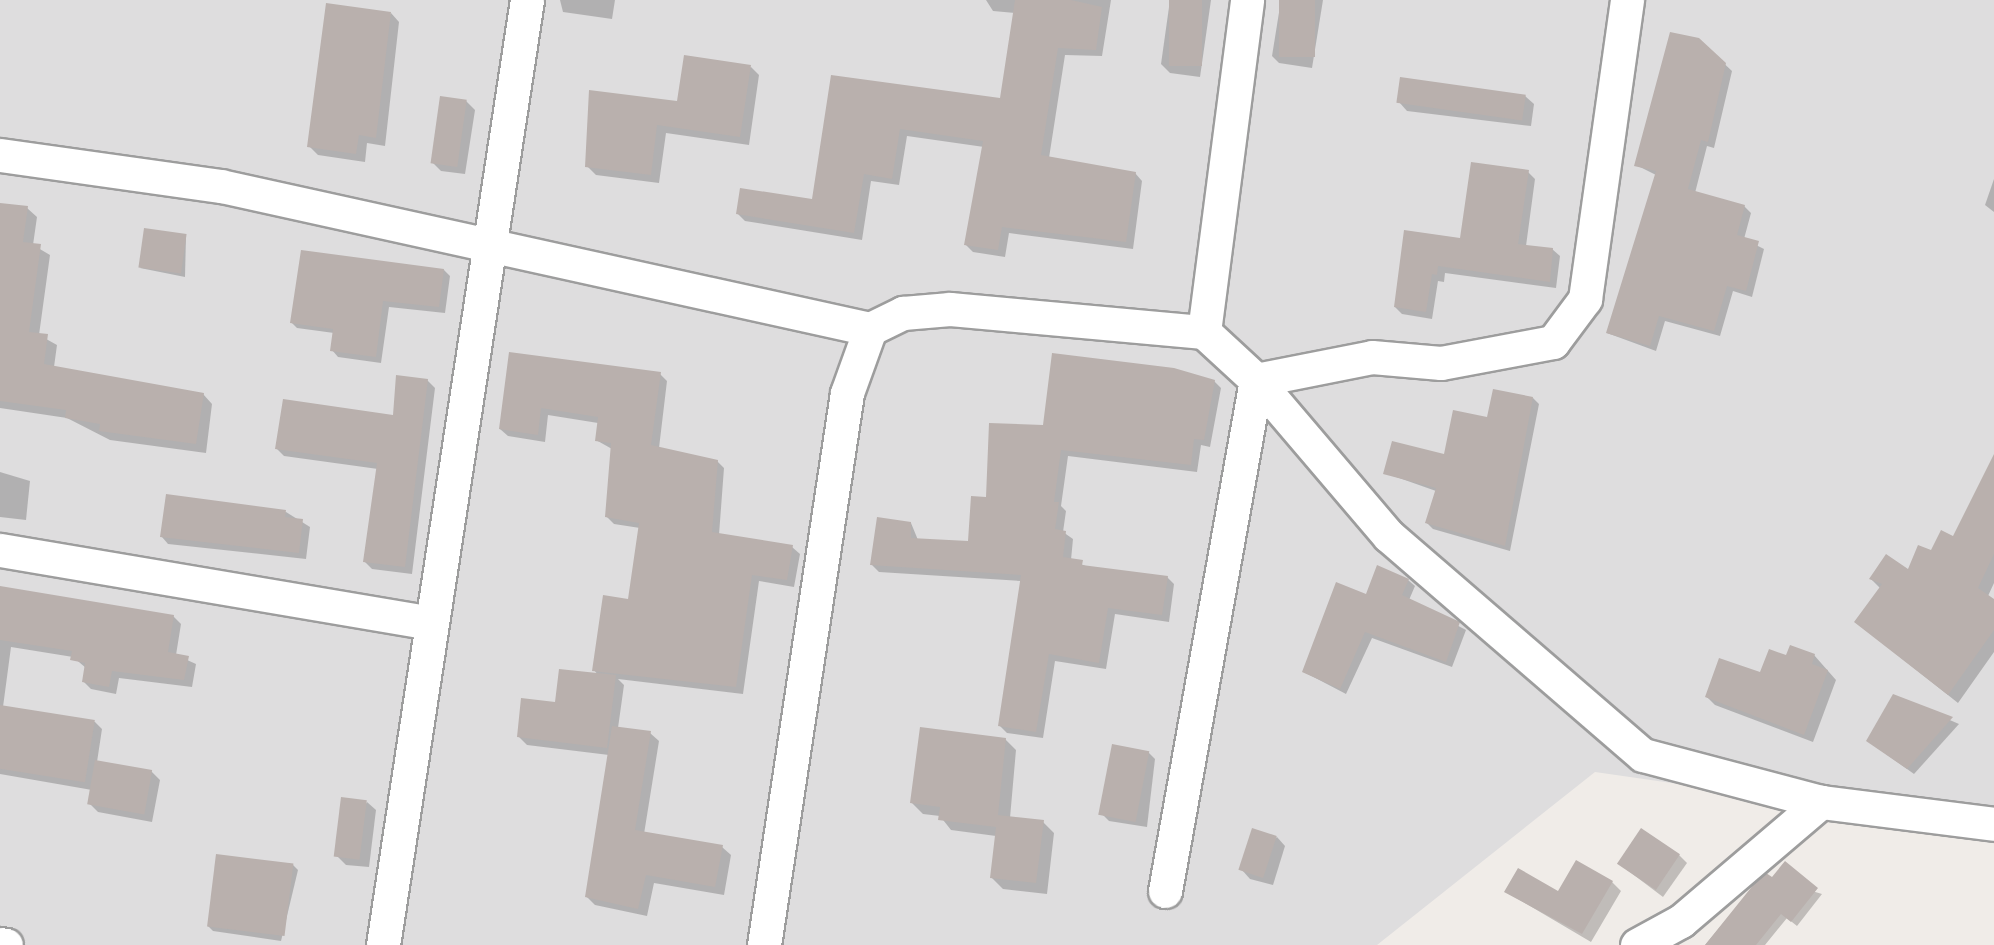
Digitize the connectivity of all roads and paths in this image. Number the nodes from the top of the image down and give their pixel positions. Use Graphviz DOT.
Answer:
graph roads {
  1 [pos="527,0"];
  2 [pos="1247,0"];
  3 [pos="1626,0"];
  4 [pos="0,155"];
  5 [pos="491,245"];
  6 [pos="870,329"];
  7 [pos="1204,332"];
  8 [pos="1256,380"];
  9 [pos="0,550"];
  10 [pos="431,623"];
  11 [pos="1821,802"];
  12 [pos="1994,824"];
  13 [pos="1165,891"];
  14 [pos="0,944"];
  15 [pos="6,945"];
  16 [pos="382,945"];
  17 [pos="764,945"];
  18 [pos="1637,945"];
  1 -- 5 [label="street"];
  2 -- 7 [label="street"];
  3 -- 8 [label="street"];
  4 -- 5 [label="street"];
  5 -- 6 [label="street"];
  5 -- 10 [label="street"];
  6 -- 7 [label="street"];
  6 -- 17 [label="street"];
  7 -- 8 [label="street"];
  8 -- 11 [label="street"];
  8 -- 13 [label="street"];
  9 -- 10 [label="street"];
  10 -- 16 [label="street"];
  11 -- 12 [label="street"];
  11 -- 18 [label="street"];
  14 -- 15 [label="street"];
}
